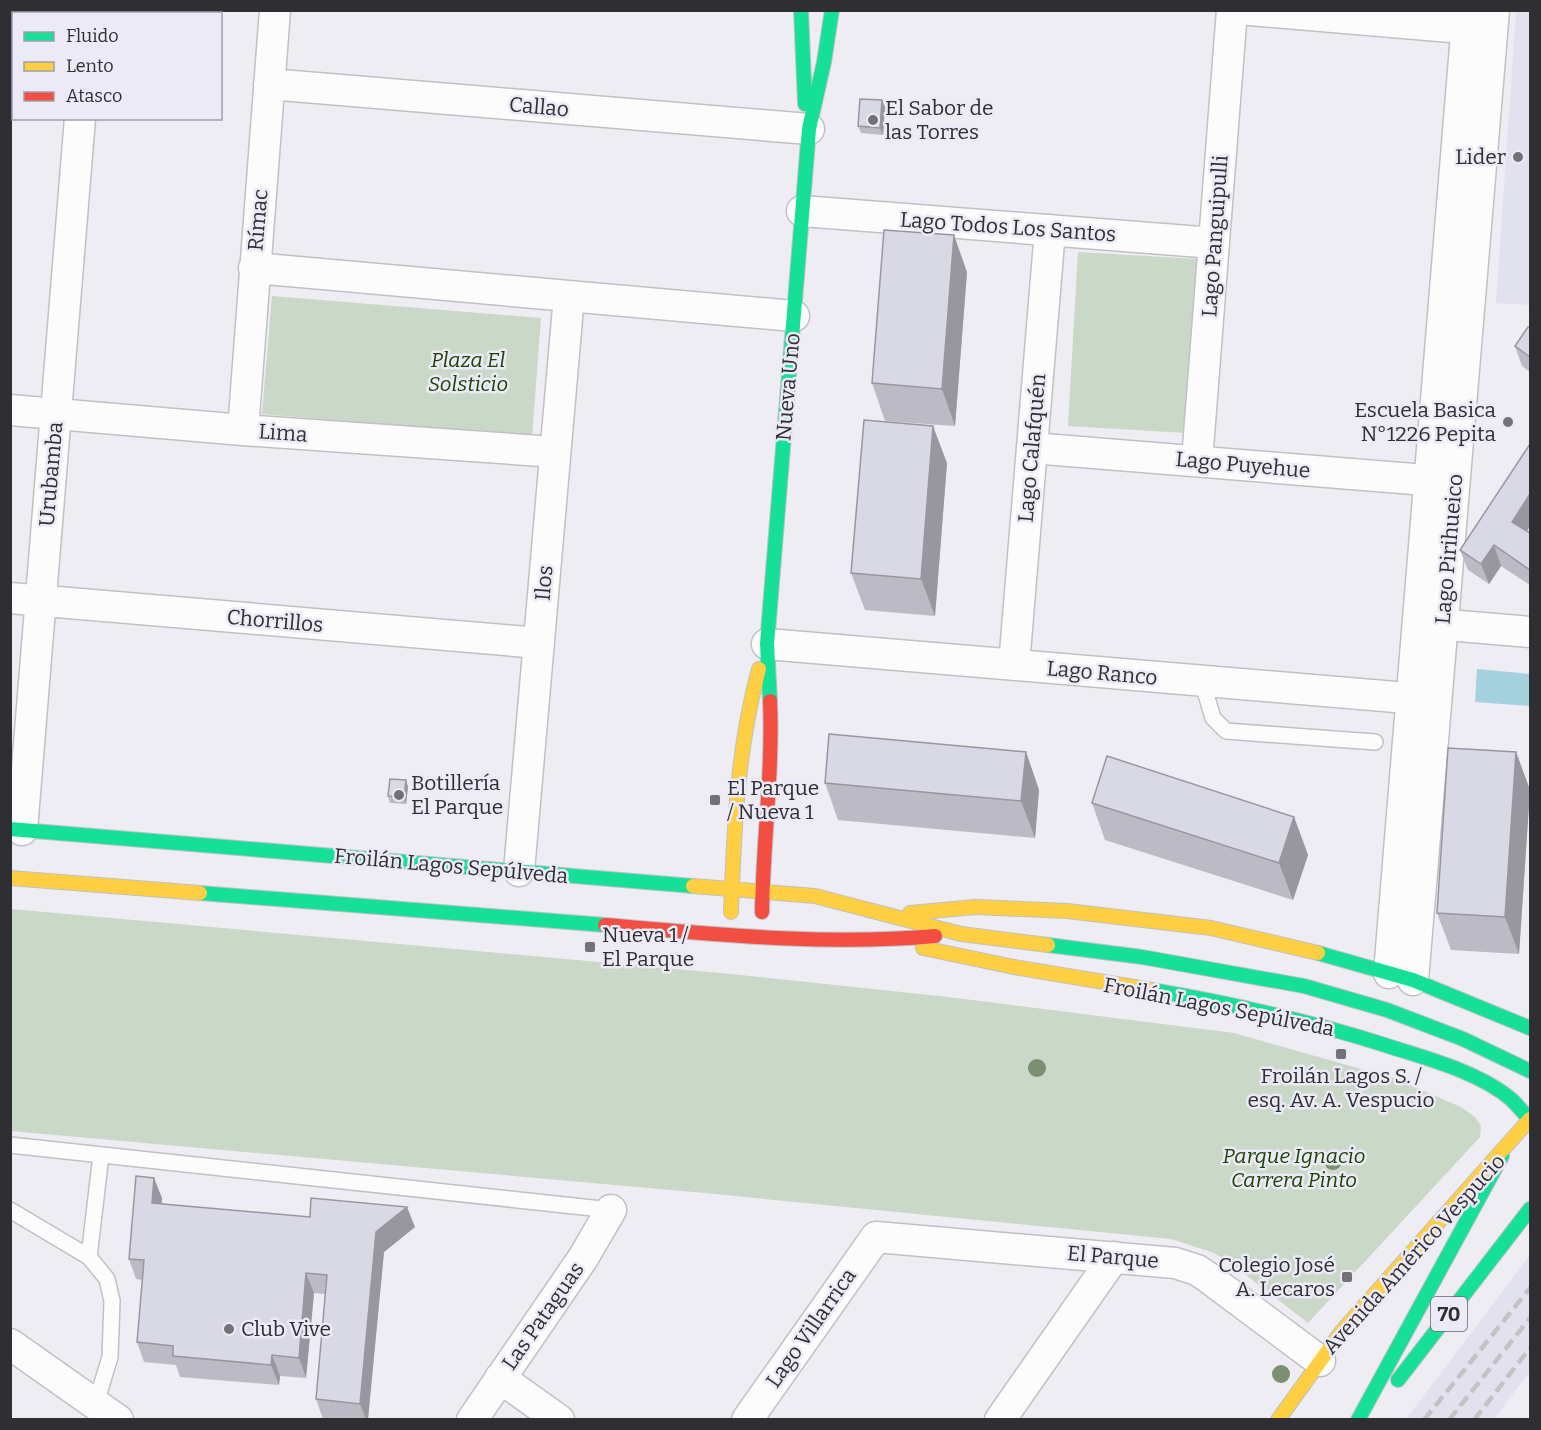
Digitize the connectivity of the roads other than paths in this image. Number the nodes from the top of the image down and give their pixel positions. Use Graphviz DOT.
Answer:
graph roads {
  1 [pos="275,10"];
  2 [pos="801,10"];
  3 [pos="832,10"];
  4 [pos="1232,10"];
  5 [pos="1250,10"];
  6 [pos="1480,20"];
  7 [pos="269,84"];
  8 [pos="80,120"];
  9 [pos="809,129"];
  10 [pos="802,211"];
  11 [pos="1050,230"];
  12 [pos="1214,243"];
  13 [pos="254,268"];
  14 [pos="569,296"];
  15 [pos="794,316"];
  16 [pos="10,410"];
  17 [pos="57,414"];
  18 [pos="243,430"];
  19 [pos="1032,448"];
  20 [pos="555,452"];
  21 [pos="1197,461"];
  22 [pos="1442,481"];
  23 [pos="10,598"];
  24 [pos="40,601"];
  25 [pos="1430,624"];
  26 [pos="1530,632"];
  27 [pos="539,643"];
  28 [pos="767,644"];
  29 [pos="1014,665"];
  30 [pos="1202,681"];
  31 [pos="1424,700"];
  32 [pos="1375,742"];
  33 [pos="16,830"];
  34 [pos="519,871"];
  35 [pos="10,878"];
  36 [pos="732,890"];
  37 [pos="763,891"];
  38 [pos="890,915"];
  39 [pos="731,934"];
  40 [pos="961,934"];
  41 [pos="762,935"];
  42 [pos="890,940"];
  43 [pos="1401,977"];
  44 [pos="1530,1028"];
  45 [pos="1530,1071"];
  46 [pos="1530,1120"];
  47 [pos="10,1145"];
  48 [pos="101,1155"];
  49 [pos="1502,1156"];
  50 [pos="1530,1209"];
  51 [pos="10,1210"];
  52 [pos="611,1210"];
  53 [pos="876,1237"];
  54 [pos="89,1257"];
  55 [pos="1114,1257"];
  56 [pos="12,1347"];
  57 [pos="1320,1360"];
  58 [pos="500,1378"];
  59 [pos="107,1411"];
  60 [pos="472,1419"];
  61 [pos="559,1419"];
  62 [pos="747,1419"];
  63 [pos="1000,1419"];
  64 [pos="1278,1419"];
  65 [pos="1358,1419"];
  66 [pos="1367,1419"];
  1 -- 7 [label="street, Rímac"];
  2 -- 9 [label="main road, Nueva Uno"];
  3 -- 9 [label="main road, Nueva Uno"];
  4 -- 12 [label="street, Lago Panguipulli"];
  5 -- 6 [label="street"];
  6 -- 22 [label="street, Lago Pirihueico"];
  7 -- 9 [label="street, Callao"];
  7 -- 13 [label="street, Rímac"];
  8 -- 17 [label="street, Urubamba"];
  9 -- 10 [label="main road, Nueva Uno"];
  10 -- 11 [label="street, Lago Todos Los Santos"];
  10 -- 15 [label="main road, Nueva Uno"];
  11 -- 12 [label="street, Lago Todos Los Santos"];
  11 -- 19 [label="street, Lago Calafquén"];
  12 -- 21 [label="street, Lago Panguipulli"];
  13 -- 14 [label="street"];
  13 -- 18 [label="street, Rímac"];
  14 -- 15 [label="street"];
  14 -- 20 [label="street, Ilos"];
  15 -- 28 [label="main road, Nueva Uno"];
  16 -- 17 [label="street, Lima"];
  17 -- 18 [label="street, Lima"];
  17 -- 24 [label="street, Urubamba"];
  18 -- 20 [label="street, Lima"];
  19 -- 21 [label="street, Lago Puyehue"];
  19 -- 29 [label="street, Lago Calafquén"];
  20 -- 27 [label="street, Ilos"];
  21 -- 22 [label="street, Lago Puyehue"];
  22 -- 25 [label="street, Lago Pirihueico"];
  23 -- 24 [label="street, Chorrillos"];
  24 -- 27 [label="street, Chorrillos"];
  24 -- 33 [label="street, Urubamba"];
  25 -- 26 [label="street"];
  25 -- 31 [label="street, Lago Pirihueico"];
  27 -- 34 [label="street, Ilos"];
  28 -- 29 [label="street, Lago Ranco"];
  28 -- 36 [label="main road, Nueva Uno"];
  28 -- 37 [label="main road, Nueva Uno"];
  29 -- 30 [label="street, Lago Ranco"];
  30 -- 31 [label="street, Lago Ranco"];
  30 -- 32 [label="lane"];
  31 -- 43 [label="street, Lago Pirihueico"];
  33 -- 34 [label="main road, Froilán Lagos Sepúlveda"];
  34 -- 36 [label="main road, Froilán Lagos Sepúlveda"];
  35 -- 39 [label="main road, Froilán Lagos Sepúlveda"];
  36 -- 37 [label="main road, Froilán Lagos Sepúlveda"];
  36 -- 39 [label="main road, Nueva Uno"];
  37 -- 38 [label="main road, Froilán Lagos Sepúlveda"];
  37 -- 41 [label="main road, Nueva Uno"];
  38 -- 40 [label="main road, Froilán Lagos Sepúlveda"];
  38 -- 43 [label="main road, Froilán Lagos Sepúlveda"];
  39 -- 41 [label="main road, Froilán Lagos Sepúlveda"];
  40 -- 42 [label="main road, Froilán Lagos Sepúlveda"];
  40 -- 45 [label="main road, Froilán Lagos Sepúlveda"];
  41 -- 42 [label="main road, Froilán Lagos Sepúlveda"];
  42 -- 46 [label="main road, Froilán Lagos Sepúlveda"];
  43 -- 44 [label="main road, Froilán Lagos Sepúlveda"];
  46 -- 49 [label="main road, Avenida Américo Vespucio"];
  47 -- 48 [label="lane"];
  48 -- 52 [label="lane"];
  48 -- 54 [label="lane"];
  49 -- 57 [label="main road, Avenida Américo Vespucio"];
  49 -- 65 [label="main road"];
  50 -- 66 [label="main road, 70"];
  51 -- 54 [label="lane"];
  52 -- 58 [label="street, Las Pataguas"];
  53 -- 55 [label="street, El Parque"];
  53 -- 62 [label="street, Lago Villarrica"];
  54 -- 59 [label="lane"];
  55 -- 57 [label="street, El Parque"];
  55 -- 63 [label="street"];
  56 -- 59 [label="street"];
  57 -- 64 [label="main road, Avenida Américo Vespucio"];
  58 -- 60 [label="street, Las Pataguas"];
  58 -- 61 [label="street"];
}
